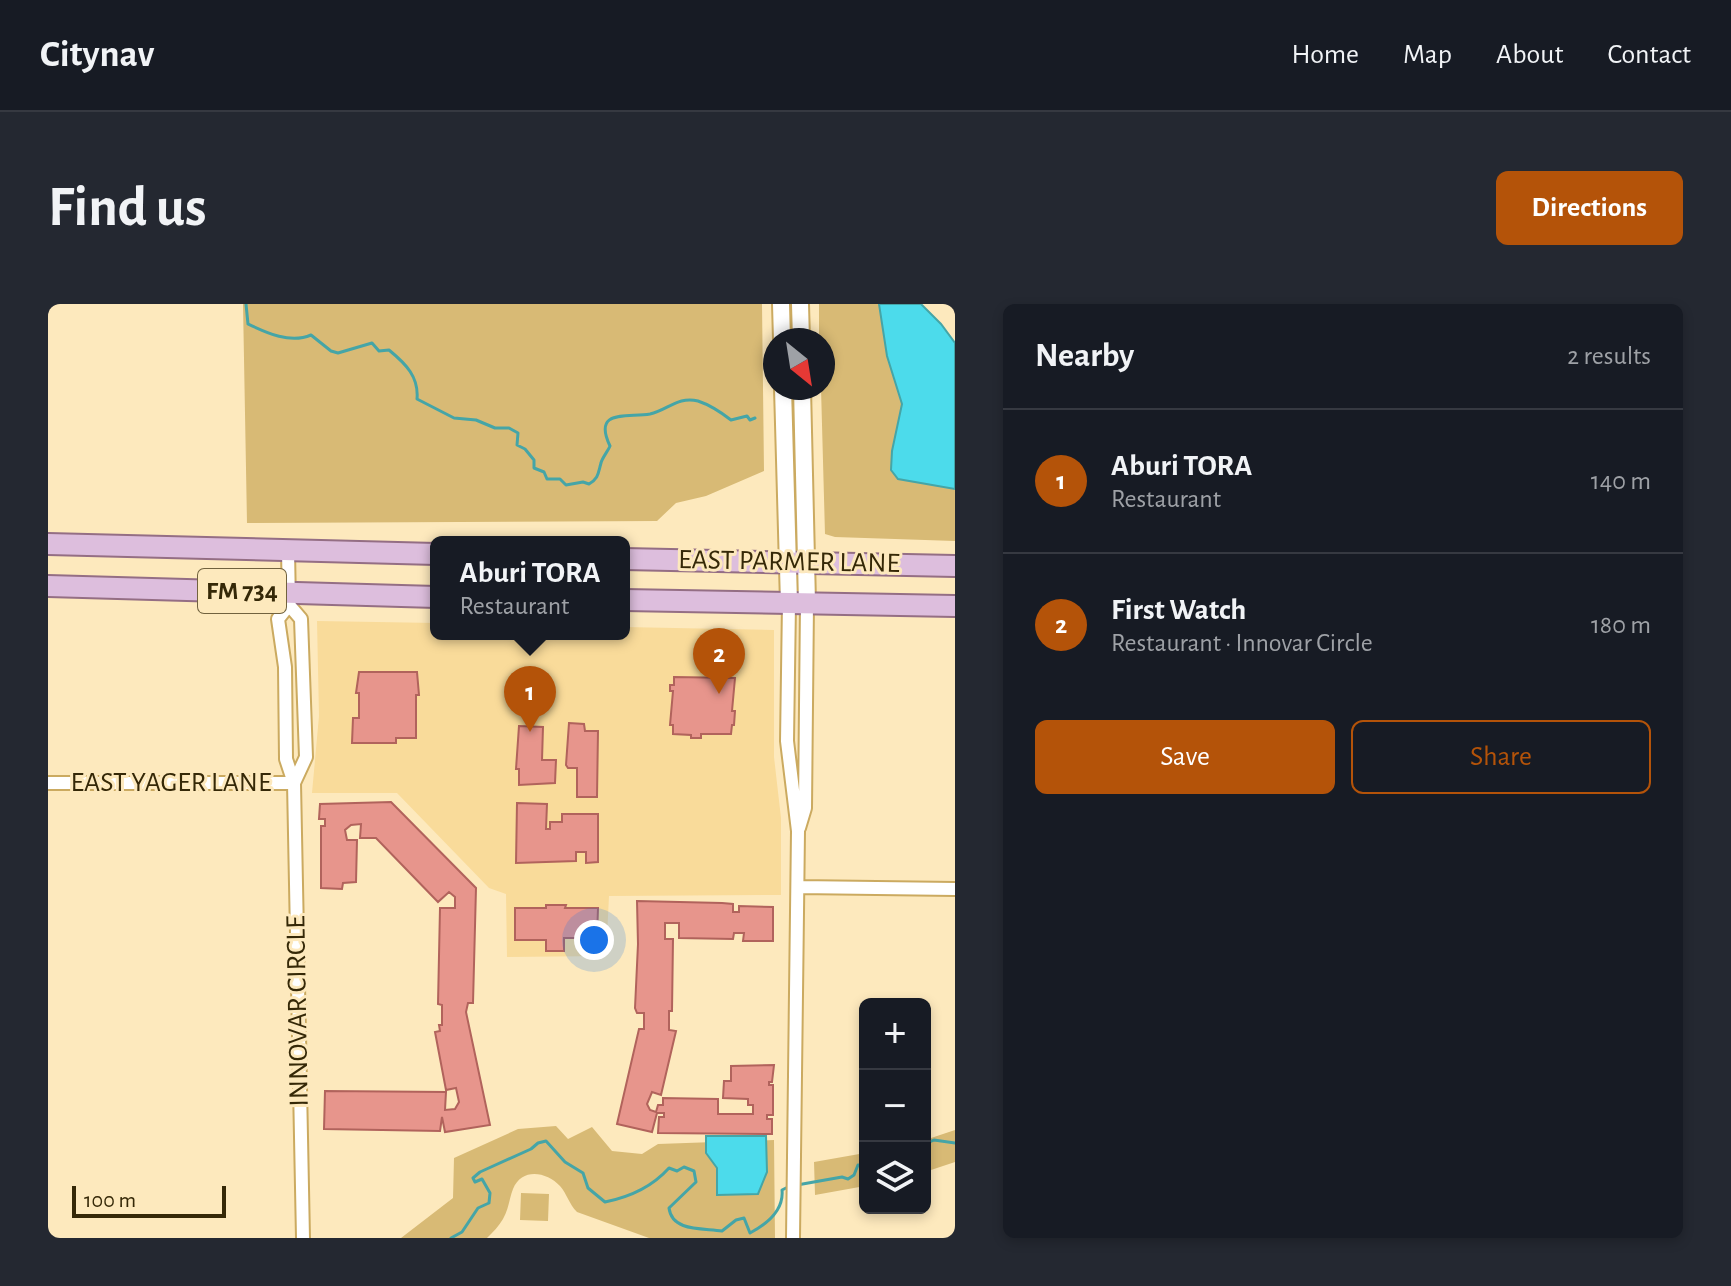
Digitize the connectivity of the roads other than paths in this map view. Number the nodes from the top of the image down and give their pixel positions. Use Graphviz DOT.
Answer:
graph roads {
  1 [pos="781,304"];
  2 [pos="800,304"];
  3 [pos="782,328"];
  4 [pos="801,328"];
  5 [pos="784,400"];
  6 [pos="802,400"];
  7 [pos="48,544"];
  8 [pos="288,550"];
  9 [pos="430,554"];
  10 [pos="630,559"];
  11 [pos="797,563"];
  12 [pos="955,566"];
  13 [pos="48,586"];
  14 [pos="430,597"];
  15 [pos="289,598"];
  16 [pos="630,600"];
  17 [pos="798,603"];
  18 [pos="955,606"];
  19 [pos="48,783"];
  20 [pos="294,783"];
  21 [pos="798,831"];
  22 [pos="798,887"];
  23 [pos="955,889"];
  24 [pos="303,1238"];
  25 [pos="793,1238"];
  1 -- 3 [label="street"];
  2 -- 4 [label="street"];
  5 -- 11 [label="street"];
  6 -- 11 [label="street"];
  7 -- 8 [label="main road, FM 734"];
  8 -- 9 [label="main road, FM 734"];
  8 -- 15 [label="street, INNOVAR CIRCLE"];
  10 -- 11 [label="main road, EAST PARMER LANE"];
  11 -- 12 [label="main road, EAST PARMER LANE"];
  11 -- 17 [label="street"];
  13 -- 15 [label="main road, FM 734"];
  14 -- 15 [label="main road, FM 734"];
  15 -- 20 [label="street, INNOVAR CIRCLE"];
  15 -- 20 [label="street, INNOVAR CIRCLE"];
  16 -- 17 [label="main road, EAST PARMER LANE"];
  17 -- 18 [label="main road, EAST PARMER LANE"];
  17 -- 21 [label="street"];
  17 -- 21 [label="street"];
  19 -- 20 [label="street, EAST YAGER LANE"];
  20 -- 24 [label="street, INNOVAR CIRCLE"];
  21 -- 22 [label="street"];
  22 -- 23 [label="street"];
  22 -- 25 [label="street"];
}
